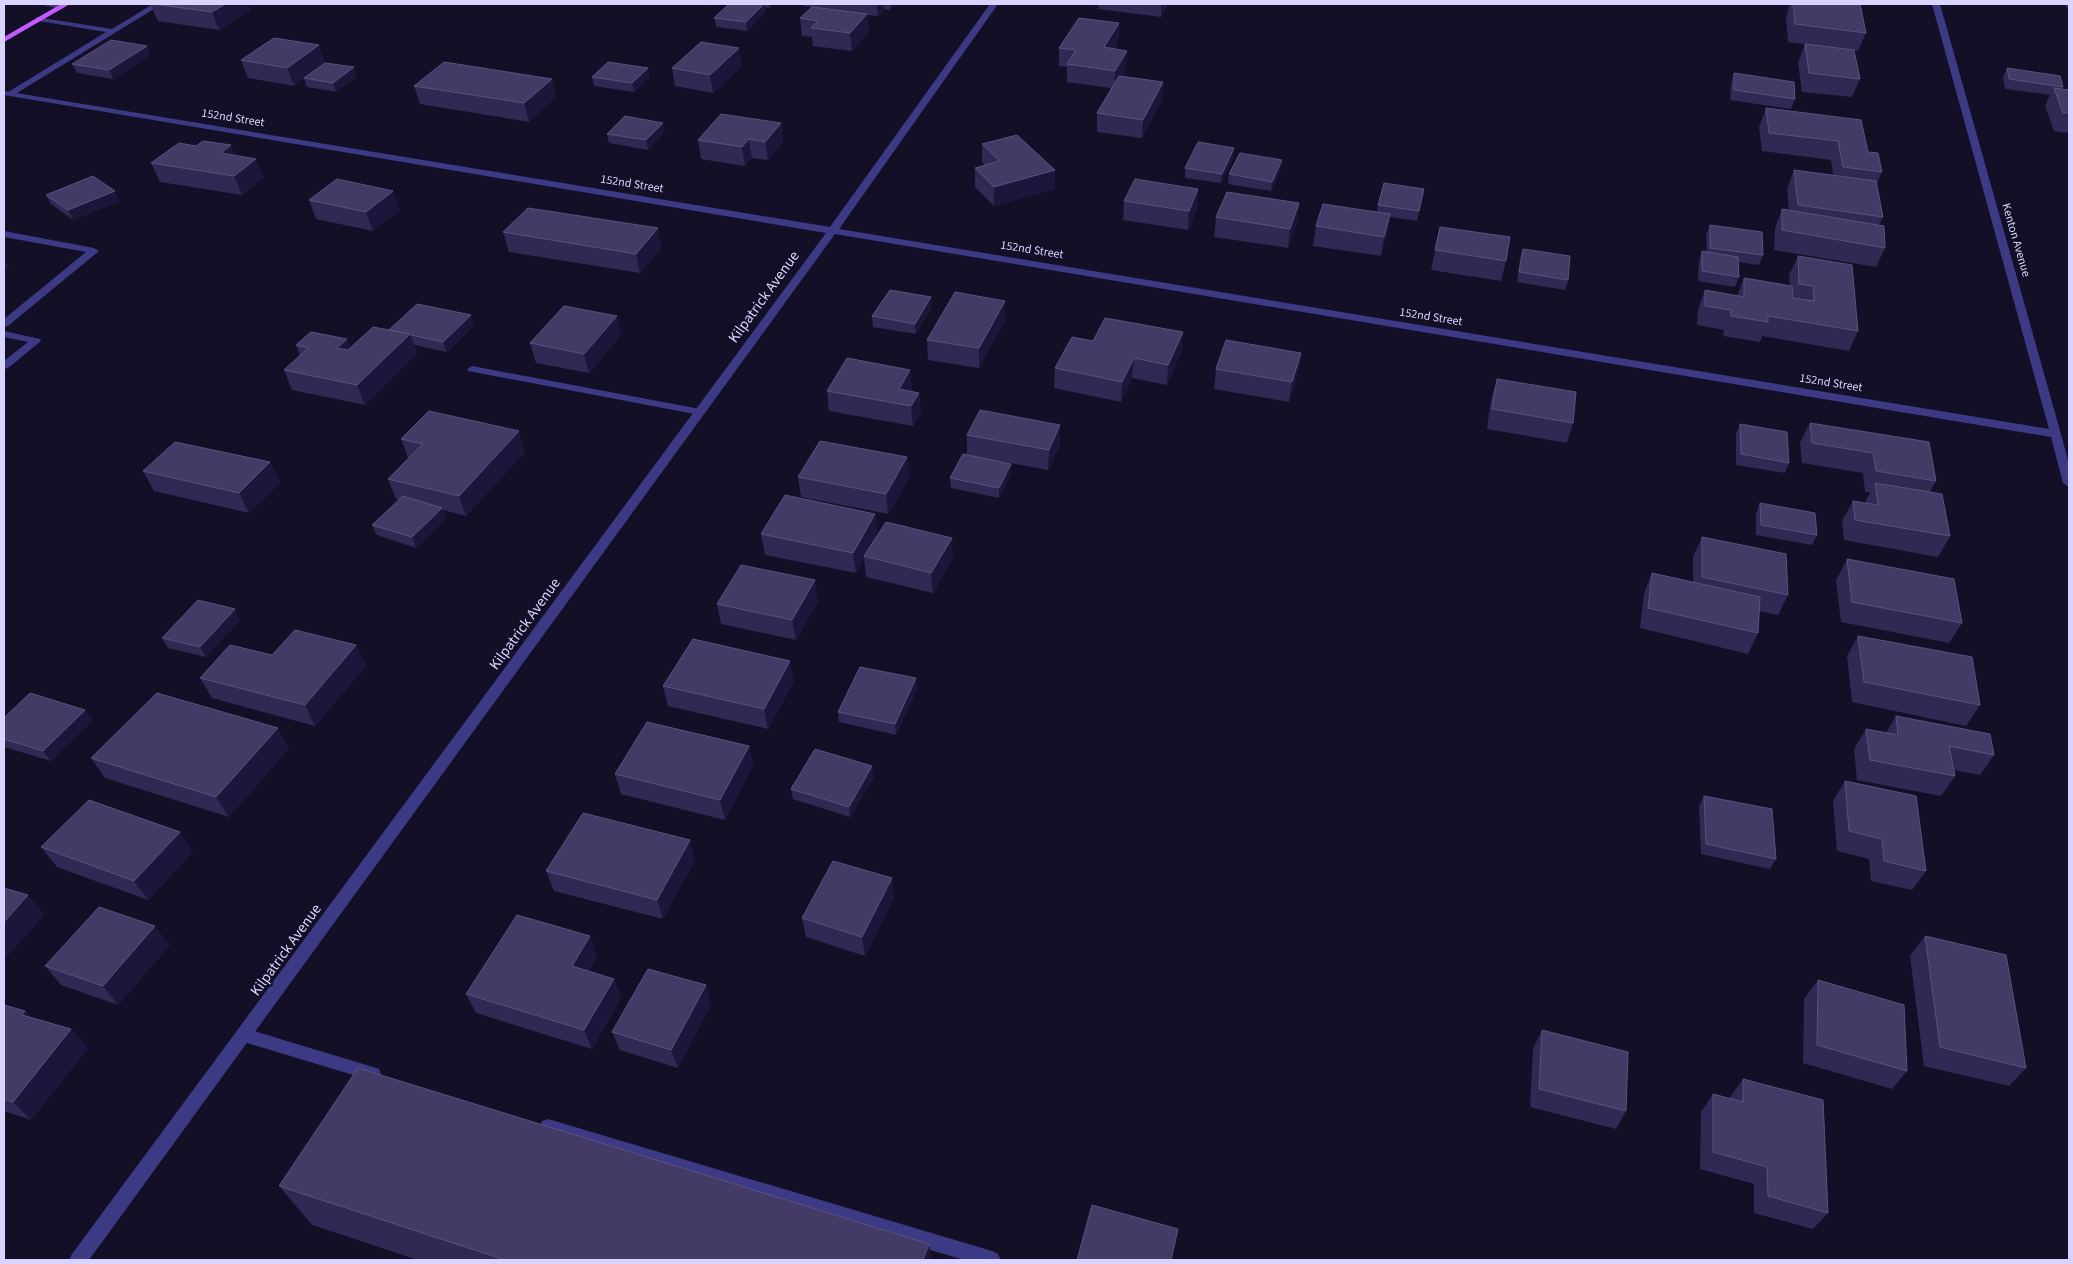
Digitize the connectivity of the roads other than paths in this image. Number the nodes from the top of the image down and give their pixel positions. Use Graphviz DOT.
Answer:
graph roads {
  1 [pos="43,4"];
  2 [pos="158,4"];
  3 [pos="994,4"];
  4 [pos="1936,4"];
  5 [pos="63,5"];
  6 [pos="39,19"];
  7 [pos="113,31"];
  8 [pos="4,40"];
  9 [pos="6,93"];
  10 [pos="833,230"];
  11 [pos="4,234"];
  12 [pos="4,324"];
  13 [pos="4,334"];
  14 [pos="4,366"];
  15 [pos="472,369"];
  16 [pos="700,412"];
  17 [pos="2056,434"];
  18 [pos="2069,483"];
  19 [pos="244,1035"];
  20 [pos="386,1078"];
  21 [pos="537,1123"];
  22 [pos="78,1260"];
  23 [pos="992,1260"];
  1 -- 5 [label="street"];
  2 -- 7 [label="street"];
  3 -- 10 [label="street, Kilpatrick Avenue"];
  4 -- 17 [label="street, Kenton Avenue"];
  5 -- 6 [label="main road"];
  6 -- 7 [label="street"];
  6 -- 8 [label="main road"];
  7 -- 9 [label="street"];
  9 -- 10 [label="street, 152nd Street"];
  10 -- 16 [label="street, Kilpatrick Avenue"];
  10 -- 17 [label="street, 152nd Street"];
  11 -- 12 [label="street"];
  13 -- 14 [label="street"];
  15 -- 16 [label="street"];
  16 -- 19 [label="street, Kilpatrick Avenue"];
  17 -- 18 [label="street, Kenton Avenue"];
  19 -- 20 [label="street"];
  19 -- 22 [label="street, Kilpatrick Avenue"];
  21 -- 23 [label="street"];
}
